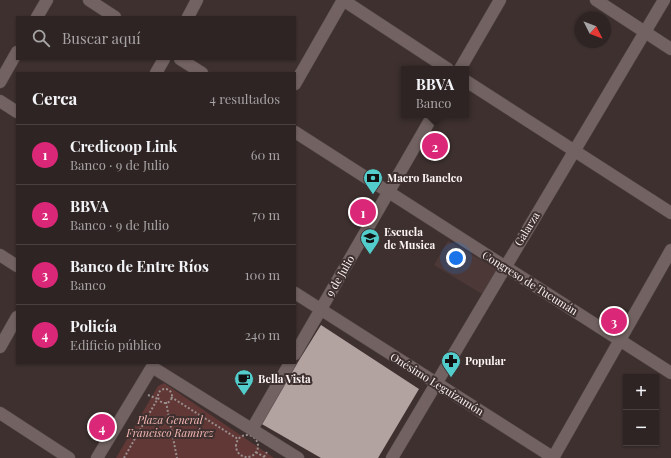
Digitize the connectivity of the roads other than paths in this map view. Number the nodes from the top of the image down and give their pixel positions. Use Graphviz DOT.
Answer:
graph roads {
  1 [pos="46,0"];
  2 [pos="89,0"];
  3 [pos="197,0"];
  4 [pos="343,0"];
  5 [pos="500,0"];
  6 [pos="596,0"];
  7 [pos="664,0"];
  8 [pos="38,16"];
  9 [pos="113,16"];
  10 [pos="189,16"];
  11 [pos="645,32"];
  12 [pos="671,49"];
  13 [pos="16,54"];
  14 [pos="163,60"];
  15 [pos="182,60"];
  16 [pos="443,66"];
  17 [pos="462,66"];
  18 [pos="157,72"];
  19 [pos="200,72"];
  20 [pos="0,82"];
  21 [pos="296,82"];
  22 [pos="469,83"];
  23 [pos="0,101"];
  24 [pos="16,111"];
  25 [pos="432,118"];
  26 [pos="296,133"];
  27 [pos="574,151"];
  28 [pos="388,193"];
  29 [pos="671,213"];
  30 [pos="671,250"];
  31 [pos="0,255"];
  32 [pos="16,265"];
  33 [pos="504,267"];
  34 [pos="296,294"];
  35 [pos="321,310"];
  36 [pos="16,319"];
  37 [pos="620,340"];
  38 [pos="0,347"];
  39 [pos="296,352"];
  40 [pos="289,364"];
  41 [pos="151,365"];
  42 [pos="671,373"];
  43 [pos="435,383"];
  44 [pos="0,413"];
  45 [pos="252,429"];
  46 [pos="69,458"];
  47 [pos="97,458"];
  48 [pos="298,458"];
  49 [pos="392,458"];
  50 [pos="553,458"];
  1 -- 8 [label="street"];
  2 -- 9 [label="street"];
  3 -- 10 [label="street"];
  4 -- 16 [label="street"];
  4 -- 21 [label="street"];
  5 -- 17 [label="street"];
  6 -- 11 [label="street"];
  7 -- 11 [label="street, Galarza"];
  11 -- 12 [label="street"];
  11 -- 27 [label="street, Galarza"];
  13 -- 20 [label="street"];
  14 -- 18 [label="street"];
  15 -- 19 [label="street"];
  22 -- 27 [label="street"];
  23 -- 24 [label="street"];
  25 -- 28 [label="street, 9 de Julio"];
  26 -- 28 [label="street, Congreso de Tucumán"];
  27 -- 29 [label="street"];
  27 -- 33 [label="street, Galarza"];
  28 -- 33 [label="street, Congreso de Tucumán"];
  28 -- 35 [label="street, 9 de Julio"];
  30 -- 37 [label="street"];
  31 -- 32 [label="street"];
  33 -- 37 [label="street, Congreso de Tucumán"];
  33 -- 43 [label="street, Galarza"];
  34 -- 35 [label="street, Onésimo Leguizamón"];
  35 -- 39 [label="street, 9 de Julio"];
  35 -- 43 [label="street, Onésimo Leguizamón"];
  36 -- 38 [label="street"];
  37 -- 42 [label="street, Congreso de Tucumán"];
  37 -- 50 [label="street"];
  40 -- 45 [label="street"];
  41 -- 45 [label="street"];
  41 -- 47 [label="street"];
  43 -- 49 [label="street, Galarza"];
  43 -- 50 [label="street, Onésimo Leguizamón"];
  44 -- 46 [label="street"];
  45 -- 48 [label="street"];
}
